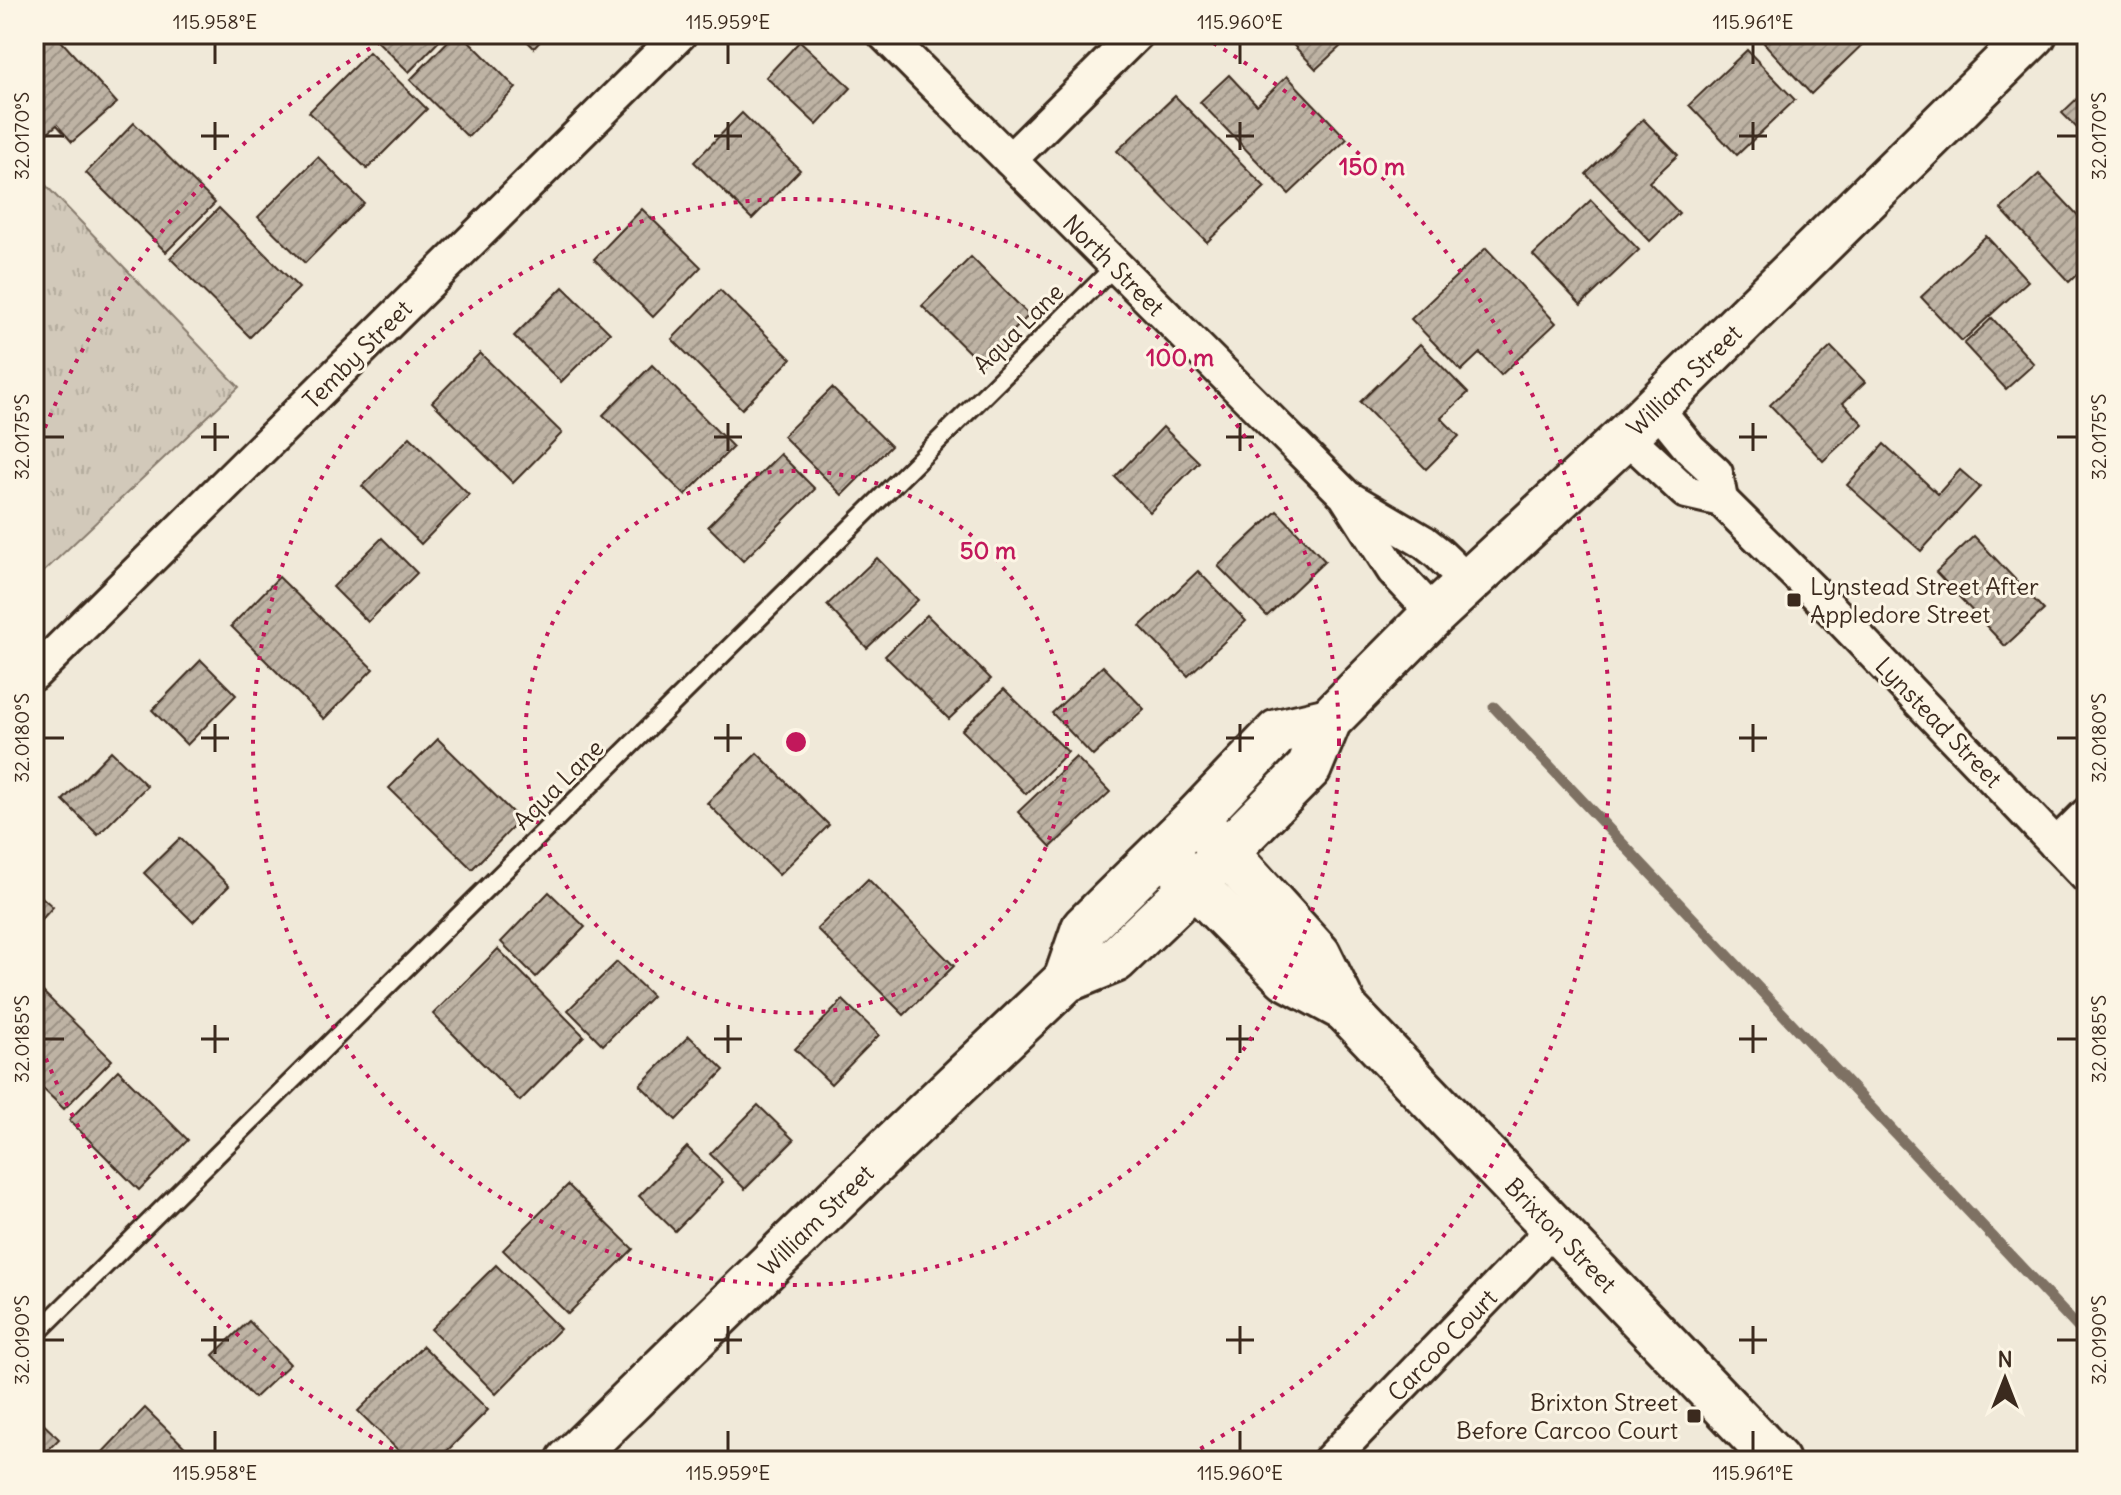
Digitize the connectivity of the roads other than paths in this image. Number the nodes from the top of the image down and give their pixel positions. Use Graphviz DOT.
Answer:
graph roads {
  1 [pos="680,34"];
  2 [pos="884,34"];
  3 [pos="1137,34"];
  4 [pos="2034,34"];
  5 [pos="1010,160"];
  6 [pos="1115,266"];
  7 [pos="1641,422"];
  8 [pos="1345,495"];
  9 [pos="1468,582"];
  10 [pos="1434,614"];
  11 [pos="34,674"];
  12 [pos="1329,720"];
  13 [pos="2087,814"];
  14 [pos="1195,819"];
  15 [pos="2056,845"];
  16 [pos="1162,851"];
  17 [pos="1226,853"];
  18 [pos="2087,877"];
  19 [pos="1194,884"];
  20 [pos="1066,980"];
  21 [pos="1345,1009"];
  22 [pos="1554,1228"];
  23 [pos="34,1336"];
  24 [pos="569,1461"];
  25 [pos="1329,1461"];
  26 [pos="1777,1461"];
  1 -- 11 [label="street, Temby Street"];
  2 -- 5 [label="street, North Street"];
  3 -- 5 [label="street"];
  4 -- 7 [label="main road, William Street"];
  5 -- 6 [label="street, North Street"];
  6 -- 8 [label="street, North Street"];
  6 -- 23 [label="lane, Aqua Lane"];
  7 -- 9 [label="main road, William Street"];
  7 -- 15 [label="street, Lynstead Street"];
  8 -- 9 [label="street, North Street"];
  8 -- 10 [label="street, North Street"];
  9 -- 10 [label="main road, William Street"];
  10 -- 12 [label="main road, William Street"];
  12 -- 14 [label="main road, William Street"];
  12 -- 17 [label="main road, William Street"];
  13 -- 15 [label="street"];
  14 -- 16 [label="main road, William Street"];
  14 -- 17 [label="main road, Brixton Street"];
  15 -- 18 [label="street, Lynstead Street"];
  16 -- 19 [label="main road, Brixton Street"];
  16 -- 20 [label="main road, William Street"];
  17 -- 19 [label="main road, William Street"];
  17 -- 21 [label="main road, Brixton Street"];
  19 -- 20 [label="main road, William Street"];
  19 -- 21 [label="main road, Brixton Street"];
  20 -- 24 [label="main road, William Street"];
  21 -- 22 [label="main road, Brixton Street"];
  22 -- 25 [label="street, Carcoo Court"];
  22 -- 26 [label="main road, Brixton Street"];
}
